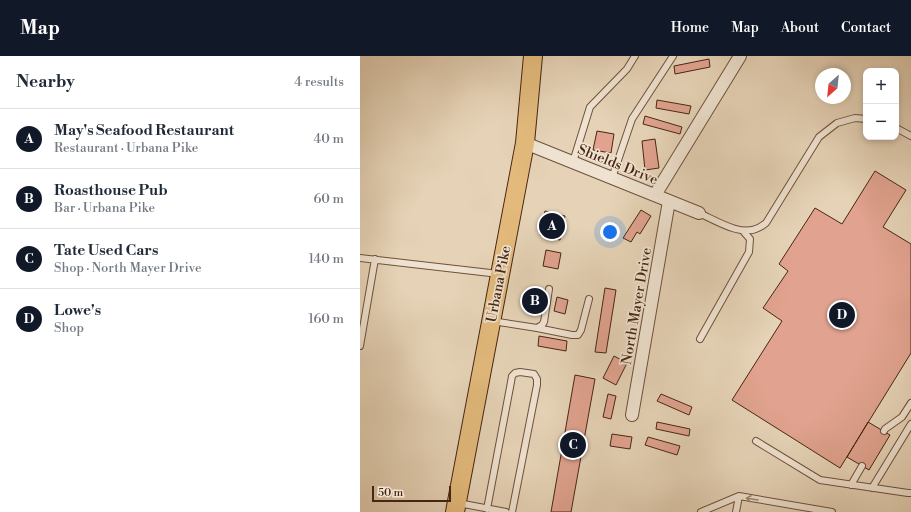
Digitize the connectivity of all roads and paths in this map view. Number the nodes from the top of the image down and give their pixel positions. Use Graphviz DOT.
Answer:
graph roads {
  1 [pos="533,56"];
  2 [pos="635,56"];
  3 [pos="673,56"];
  4 [pos="740,56"];
  5 [pos="863,119"];
  6 [pos="899,130"];
  7 [pos="911,136"];
  8 [pos="525,143"];
  9 [pos="573,162"];
  10 [pos="612,178"];
  11 [pos="655,195"];
  12 [pos="669,201"];
  13 [pos="699,213"];
  14 [pos="743,231"];
  15 [pos="360,258"];
  16 [pos="375,259"];
  17 [pos="499,274"];
  18 [pos="549,289"];
  19 [pos="589,299"];
  20 [pos="491,320"];
  21 [pos="537,328"];
  22 [pos="700,339"];
  23 [pos="360,346"];
  24 [pos="911,403"];
  25 [pos="632,416"];
  26 [pos="911,424"];
  27 [pos="884,431"];
  28 [pos="756,442"];
  29 [pos="862,466"];
  30 [pos="851,485"];
  31 [pos="872,488"];
  32 [pos="911,493"];
  33 [pos="739,496"];
  34 [pos="456,508"];
  35 [pos="487,509"];
  36 [pos="506,512"];
  37 [pos="512,512"];
  38 [pos="701,512"];
  39 [pos="736,512"];
  40 [pos="832,512"];
  1 -- 8 [label="main road, Urbana Pike"];
  2 -- 9 [label="lane"];
  3 -- 10 [label="lane"];
  4 -- 11 [label="street"];
  5 -- 14 [label="lane"];
  6 -- 7 [label="lane"];
  8 -- 9 [label="street, Shields Drive"];
  8 -- 17 [label="main road, Urbana Pike"];
  9 -- 10 [label="street, Shields Drive"];
  10 -- 11 [label="street, Shields Drive"];
  11 -- 12 [label="street, Shields Drive"];
  12 -- 13 [label="street, Shields Drive"];
  12 -- 25 [label="street, North Mayer Drive"];
  13 -- 14 [label="lane"];
  14 -- 22 [label="lane"];
  15 -- 16 [label="lane"];
  16 -- 17 [label="lane"];
  16 -- 23 [label="lane"];
  17 -- 20 [label="main road, Urbana Pike"];
  18 -- 21 [label="lane"];
  19 -- 21 [label="lane"];
  20 -- 21 [label="lane"];
  20 -- 34 [label="main road, Urbana Pike"];
  24 -- 27 [label="lane"];
  26 -- 31 [label="lane"];
  28 -- 30 [label="lane"];
  29 -- 30 [label="lane"];
  30 -- 31 [label="lane"];
  31 -- 32 [label="lane"];
  33 -- 38 [label="lane"];
  33 -- 39 [label="lane"];
  40 -- 33 [label="lane, one-way"];
  34 -- 35 [label="lane"];
  35 -- 36 [label="lane"];
  35 -- 37 [label="lane"];
}
